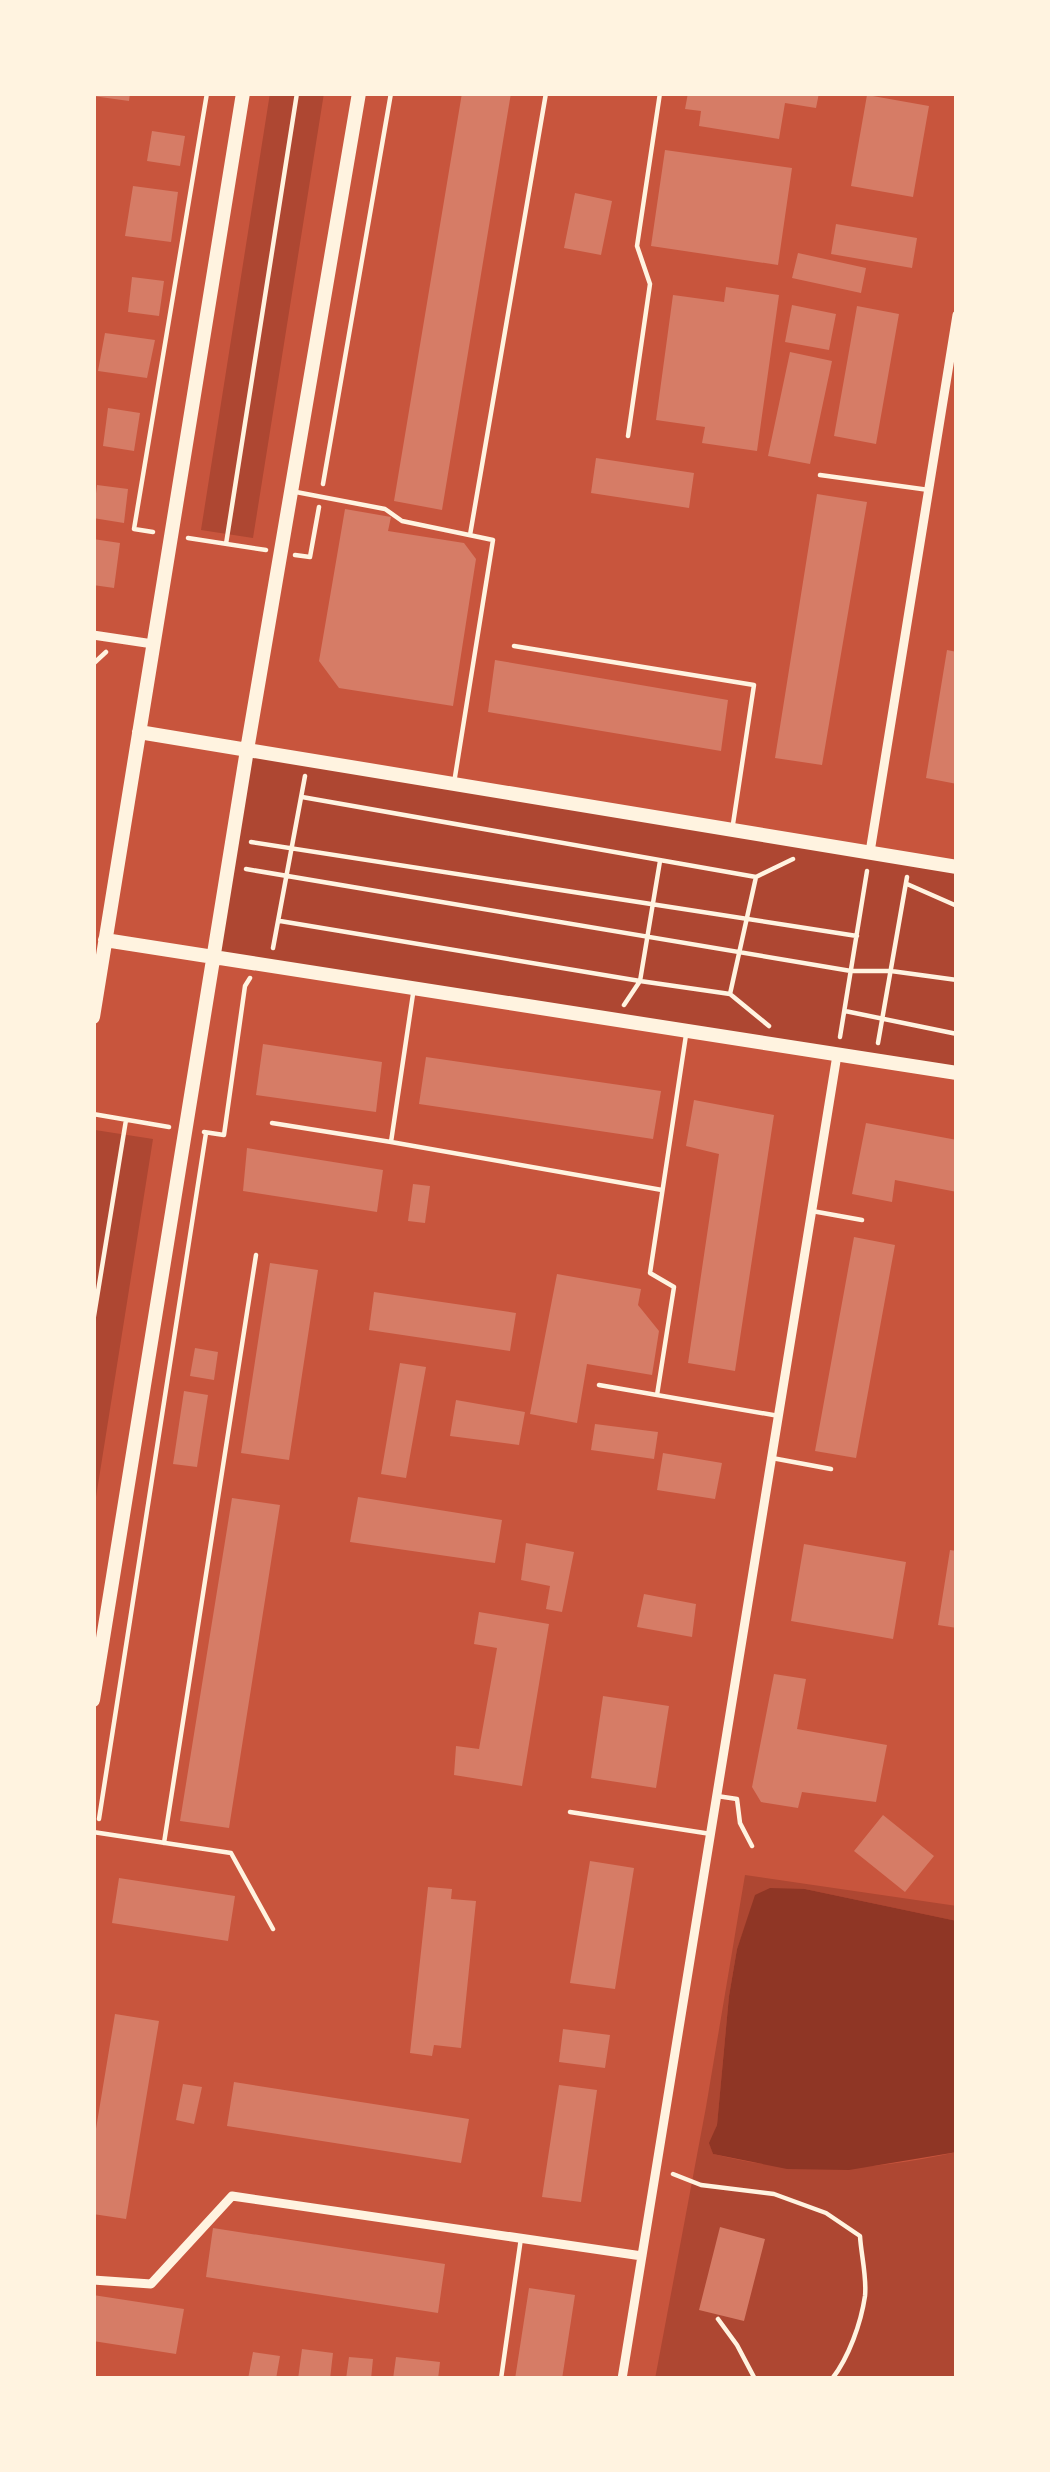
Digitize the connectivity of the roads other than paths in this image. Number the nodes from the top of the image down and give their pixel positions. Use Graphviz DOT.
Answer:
graph roads {
  1 [pos="243,93"];
  2 [pos="359,93"];
  3 [pos="546,93"];
  4 [pos="660,93"];
  5 [pos="956,324"];
  6 [pos="628,436"];
  7 [pos="820,475"];
  8 [pos="929,490"];
  9 [pos="291,491"];
  10 [pos="470,535"];
  11 [pos="93,635"];
  12 [pos="153,644"];
  13 [pos="514,646"];
  14 [pos="139,732"];
  15 [pos="247,750"];
  16 [pos="454,783"];
  17 [pos="732,829"];
  18 [pos="870,852"];
  19 [pos="957,867"];
  20 [pos="105,940"];
  21 [pos="213,957"];
  22 [pos="413,988"];
  23 [pos="93,1017"];
  24 [pos="687,1031"];
  25 [pos="837,1055"];
  26 [pos="957,1073"];
  27 [pos="272,1123"];
  28 [pos="391,1142"];
  29 [pos="662,1190"];
  30 [pos="812,1211"];
  31 [pos="862,1220"];
  32 [pos="256,1255"];
  33 [pos="599,1385"];
  34 [pos="657,1395"];
  35 [pos="778,1416"];
  36 [pos="772,1458"];
  37 [pos="831,1469"];
  38 [pos="93,1700"];
  39 [pos="717,1796"];
  40 [pos="570,1812"];
  41 [pos="95,1832"];
  42 [pos="711,1834"];
  43 [pos="164,1843"];
  44 [pos="752,1846"];
  45 [pos="273,1929"];
  46 [pos="521,2238"];
  47 [pos="642,2256"];
  48 [pos="93,2280"];
  49 [pos="501,2379"];
  50 [pos="622,2379"];
  1 -- 12 [label="main road"];
  2 -- 9 [label="main road"];
  3 -- 10 [label="lane"];
  4 -- 6 [label="lane"];
  5 -- 8 [label="street"];
  7 -- 8 [label="lane"];
  8 -- 18 [label="street"];
  9 -- 10 [label="lane"];
  9 -- 15 [label="main road"];
  10 -- 16 [label="lane"];
  11 -- 12 [label="street"];
  12 -- 14 [label="main road"];
  13 -- 17 [label="lane"];
  14 -- 15 [label="main road"];
  14 -- 20 [label="main road"];
  15 -- 16 [label="main road"];
  15 -- 21 [label="main road"];
  16 -- 17 [label="main road"];
  17 -- 18 [label="main road"];
  18 -- 19 [label="main road"];
  20 -- 21 [label="main road"];
  20 -- 23 [label="main road"];
  21 -- 22 [label="main road"];
  21 -- 38 [label="main road"];
  22 -- 24 [label="main road"];
  22 -- 28 [label="lane"];
  24 -- 25 [label="main road"];
  24 -- 29 [label="lane"];
  25 -- 26 [label="main road"];
  25 -- 30 [label="street"];
  27 -- 28 [label="lane"];
  28 -- 29 [label="lane"];
  29 -- 34 [label="lane"];
  30 -- 31 [label="lane"];
  30 -- 35 [label="street"];
  32 -- 43 [label="lane"];
  33 -- 34 [label="lane"];
  34 -- 35 [label="lane"];
  35 -- 36 [label="street"];
  36 -- 37 [label="lane"];
  36 -- 39 [label="street"];
  39 -- 42 [label="street"];
  39 -- 44 [label="lane"];
  40 -- 42 [label="lane"];
  41 -- 43 [label="lane"];
  42 -- 47 [label="street"];
  43 -- 45 [label="lane"];
  46 -- 47 [label="street"];
  46 -- 48 [label="street"];
  46 -- 49 [label="lane"];
  47 -- 50 [label="street"];
}
